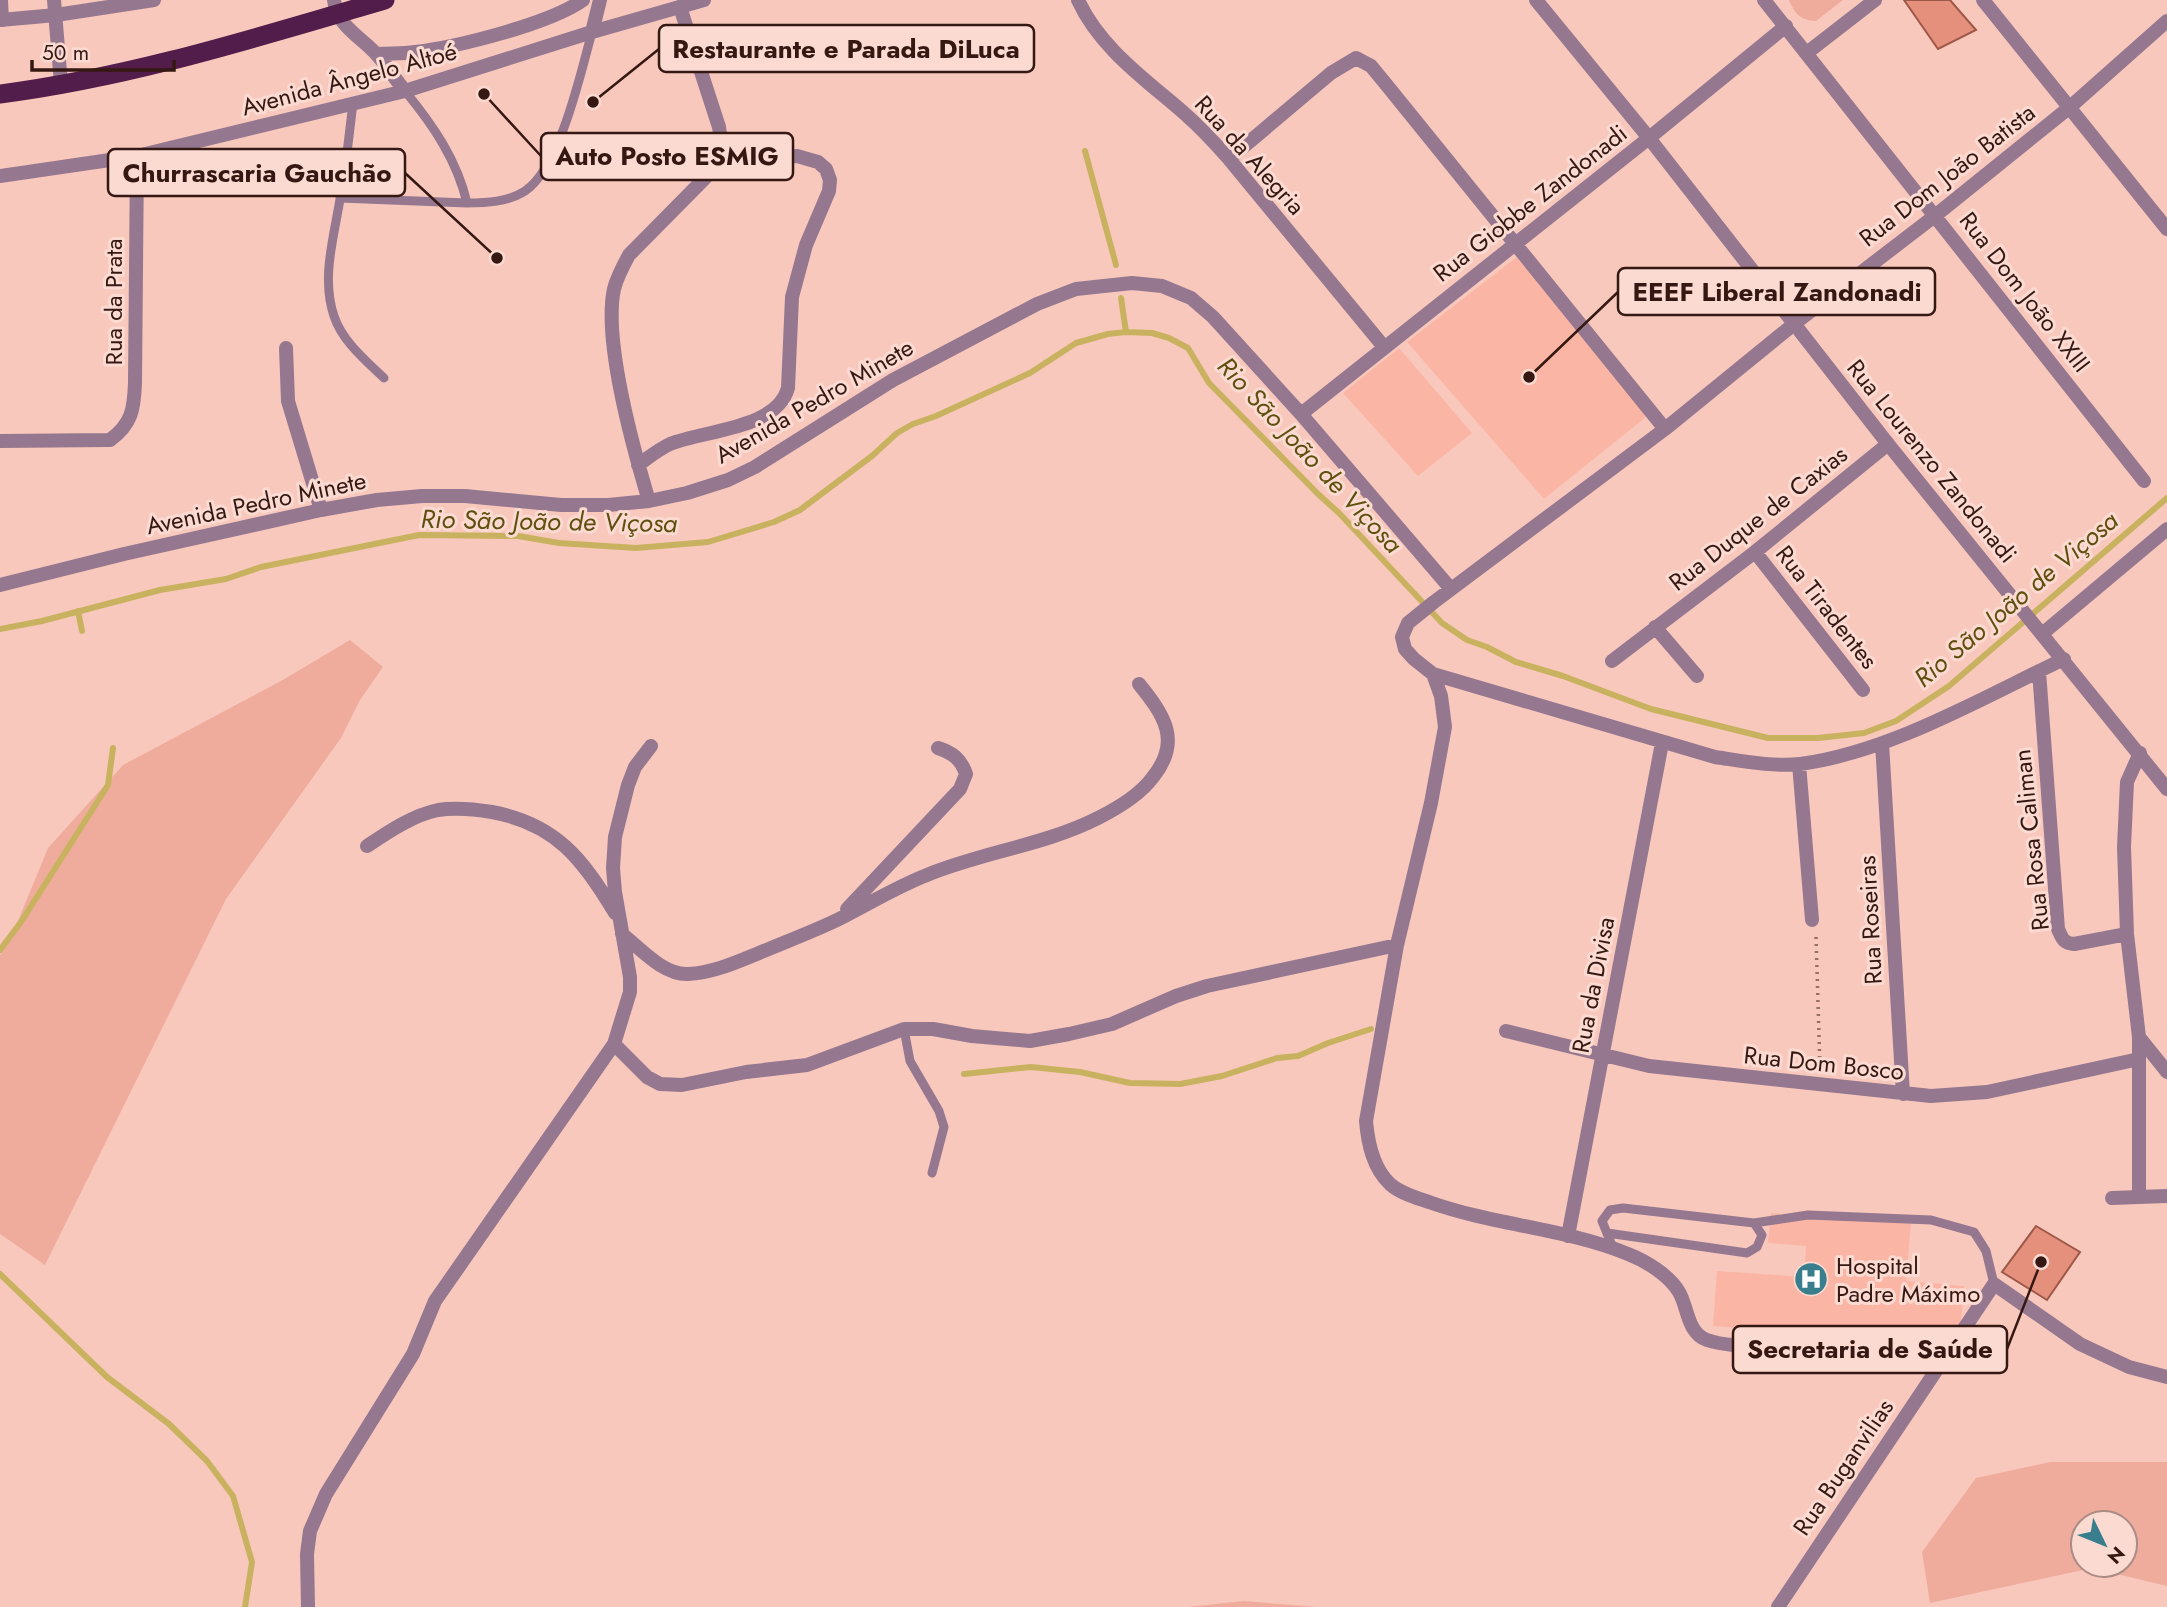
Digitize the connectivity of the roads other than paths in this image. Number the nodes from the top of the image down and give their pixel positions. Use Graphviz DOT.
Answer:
graph roads {
  1 [pos="1,0"];
  2 [pos="54,0"];
  3 [pos="154,0"];
  4 [pos="385,0"];
  5 [pos="583,0"];
  6 [pos="600,0"];
  7 [pos="704,0"];
  8 [pos="1078,0"];
  9 [pos="1536,0"];
  10 [pos="1764,0"];
  11 [pos="1875,0"];
  12 [pos="1983,0"];
  13 [pos="110,4"];
  14 [pos="335,7"];
  15 [pos="680,7"];
  16 [pos="56,15"];
  17 [pos="1,20"];
  18 [pos="2167,21"];
  19 [pos="1786,26"];
  20 [pos="593,32"];
  21 [pos="1808,52"];
  22 [pos="376,54"];
  23 [pos="61,84"];
  24 [pos="405,91"];
  25 [pos="0,94"];
  26 [pos="353,103"];
  27 [pos="2070,107"];
  28 [pos="1649,138"];
  29 [pos="137,156"];
  30 [pos="1229,159"];
  31 [pos="718,162"];
  32 [pos="0,176"];
  33 [pos="340,198"];
  34 [pos="467,203"];
  35 [pos="1936,215"];
  36 [pos="2167,229"];
  37 [pos="1514,244"];
  38 [pos="1794,324"];
  39 [pos="1384,347"];
  40 [pos="286,348"];
  41 [pos="384,378"];
  42 [pos="1301,414"];
  43 [pos="1665,429"];
  44 [pos="0,441"];
  45 [pos="1888,444"];
  46 [pos="638,465"];
  47 [pos="2144,481"];
  48 [pos="649,501"];
  49 [pos="321,510"];
  50 [pos="2167,529"];
  51 [pos="1755,552"];
  52 [pos="0,585"];
  53 [pos="1451,589"];
  54 [pos="1655,627"];
  55 [pos="2038,628"];
  56 [pos="2064,659"];
  57 [pos="1612,660"];
  58 [pos="2039,671"];
  59 [pos="1433,674"];
  60 [pos="1696,676"];
  61 [pos="1139,684"];
  62 [pos="1863,690"];
  63 [pos="1662,743"];
  64 [pos="1882,743"];
  65 [pos="651,746"];
  66 [pos="938,748"];
  67 [pos="2140,753"];
  68 [pos="1798,764"];
  69 [pos="2167,789"];
  70 [pos="367,846"];
  71 [pos="836,920"];
  72 [pos="1812,920"];
  73 [pos="621,927"];
  74 [pos="2127,934"];
  75 [pos="1397,945"];
  76 [pos="904,1029"];
  77 [pos="1506,1031"];
  78 [pos="2138,1037"];
  79 [pos="614,1044"];
  80 [pos="1602,1056"];
  81 [pos="2139,1059"];
  82 [pos="2167,1072"];
  83 [pos="1903,1094"];
  84 [pos="932,1174"];
  85 [pos="2167,1196"];
  86 [pos="2139,1197"];
  87 [pos="2112,1198"];
  88 [pos="1754,1223"];
  89 [pos="1607,1233"];
  90 [pos="1568,1236"];
  91 [pos="1613,1248"];
  92 [pos="1994,1284"];
  93 [pos="1945,1359"];
  94 [pos="2167,1377"];
  95 [pos="308,1607"];
  96 [pos="1778,1607"];
  1 -- 17 [label="street"];
  2 -- 16 [label="street"];
  3 -- 13 [label="street"];
  4 -- 14 [label="highway"];
  5 -- 22 [label="street"];
  6 -- 20 [label="street"];
  7 -- 15 [label="street, Avenida Ângelo Altoé"];
  8 -- 30 [label="street, Rua da Alegria"];
  9 -- 28 [label="street, Rua Lourenzo Zandonadi"];
  10 -- 19 [label="street, Rua Dom João XXIII"];
  11 -- 21 [label="street"];
  12 -- 27 [label="street"];
  13 -- 16 [label="street"];
  14 -- 22 [label="street"];
  14 -- 23 [label="highway"];
  15 -- 20 [label="street, Avenida Ângelo Altoé"];
  15 -- 31 [label="street"];
  16 -- 17 [label="street"];
  16 -- 23 [label="street"];
  18 -- 27 [label="street, Rua Dom João Batista"];
  19 -- 21 [label="street, Rua Dom João XXIII"];
  19 -- 28 [label="street, Rua Giobbe Zandonadi"];
  20 -- 24 [label="street, Avenida Ângelo Altoé"];
  20 -- 34 [label="lane"];
  21 -- 35 [label="street, Rua Dom João XXIII"];
  22 -- 24 [label="street"];
  23 -- 25 [label="highway"];
  24 -- 26 [label="street, Avenida Ângelo Altoé"];
  24 -- 34 [label="lane"];
  26 -- 29 [label="street, Avenida Ângelo Altoé"];
  26 -- 33 [label="lane"];
  27 -- 35 [label="street, Rua Dom João Batista"];
  27 -- 36 [label="street"];
  28 -- 37 [label="street, Rua Giobbe Zandonadi"];
  28 -- 38 [label="street, Rua Lourenzo Zandonadi"];
  29 -- 32 [label="street, Avenida Ângelo Altoé"];
  29 -- 44 [label="street, Rua da Prata"];
  30 -- 37 [label="street"];
  30 -- 39 [label="street, Rua da Alegria"];
  31 -- 46 [label="street"];
  31 -- 46 [label="street"];
  33 -- 34 [label="lane"];
  33 -- 41 [label="lane"];
  35 -- 38 [label="street, Rua Dom João Batista"];
  35 -- 47 [label="street, Rua Dom João XXIII"];
  37 -- 39 [label="street, Rua Giobbe Zandonadi"];
  37 -- 43 [label="street"];
  38 -- 43 [label="street, Rua Dom João Batista"];
  38 -- 45 [label="street, Rua Lourenzo Zandonadi"];
  39 -- 42 [label="street, Rua Giobbe Zandonadi"];
  40 -- 49 [label="street"];
  42 -- 48 [label="street, Avenida Pedro Minete"];
  42 -- 53 [label="street, Avenida Pedro Minete"];
  43 -- 53 [label="street, Rua Dom João Batista"];
  45 -- 51 [label="street, Rua Duque de Caxias"];
  45 -- 55 [label="street, Rua Lourenzo Zandonadi"];
  46 -- 48 [label="street"];
  48 -- 49 [label="street, Avenida Pedro Minete"];
  49 -- 52 [label="street, Avenida Pedro Minete"];
  50 -- 55 [label="street"];
  51 -- 54 [label="street, Rua Duque de Caxias"];
  51 -- 62 [label="street, Rua Tiradentes"];
  53 -- 59 [label="street, Rua Dom João Batista"];
  54 -- 57 [label="street, Rua Duque de Caxias"];
  54 -- 60 [label="street"];
  55 -- 56 [label="street, Rua Lourenzo Zandonadi"];
  56 -- 58 [label="street"];
  56 -- 67 [label="street, Rua Lourenzo Zandonadi"];
  58 -- 64 [label="street"];
  58 -- 74 [label="street, Rua Rosa Caliman"];
  59 -- 63 [label="street"];
  59 -- 75 [label="street"];
  61 -- 71 [label="street"];
  63 -- 68 [label="street"];
  63 -- 80 [label="street, Rua da Divisa"];
  64 -- 68 [label="street"];
  64 -- 83 [label="street, Rua Roseiras"];
  65 -- 73 [label="street"];
  66 -- 71 [label="street"];
  67 -- 69 [label="street, Rua Lourenzo Zandonadi"];
  67 -- 74 [label="street"];
  68 -- 72 [label="street"];
  70 -- 73 [label="street"];
  71 -- 73 [label="street"];
  73 -- 79 [label="street"];
  74 -- 78 [label="street"];
  75 -- 76 [label="street"];
  75 -- 90 [label="street"];
  76 -- 79 [label="street"];
  76 -- 84 [label="lane"];
  77 -- 80 [label="street, Rua Dom Bosco"];
  78 -- 81 [label="street"];
  78 -- 82 [label="street"];
  79 -- 95 [label="street"];
  80 -- 83 [label="street, Rua Dom Bosco"];
  80 -- 90 [label="street, Rua da Divisa"];
  81 -- 83 [label="street, Rua Dom Bosco"];
  81 -- 86 [label="street"];
  85 -- 86 [label="street"];
  86 -- 87 [label="street"];
  88 -- 89 [label="lane"];
  88 -- 89 [label="lane"];
  88 -- 92 [label="lane"];
  89 -- 91 [label="lane"];
  90 -- 91 [label="street"];
  91 -- 93 [label="street"];
  92 -- 93 [label="street, Rua Buganvilias"];
  92 -- 94 [label="street"];
  93 -- 96 [label="street, Rua Buganvilias"];
}
